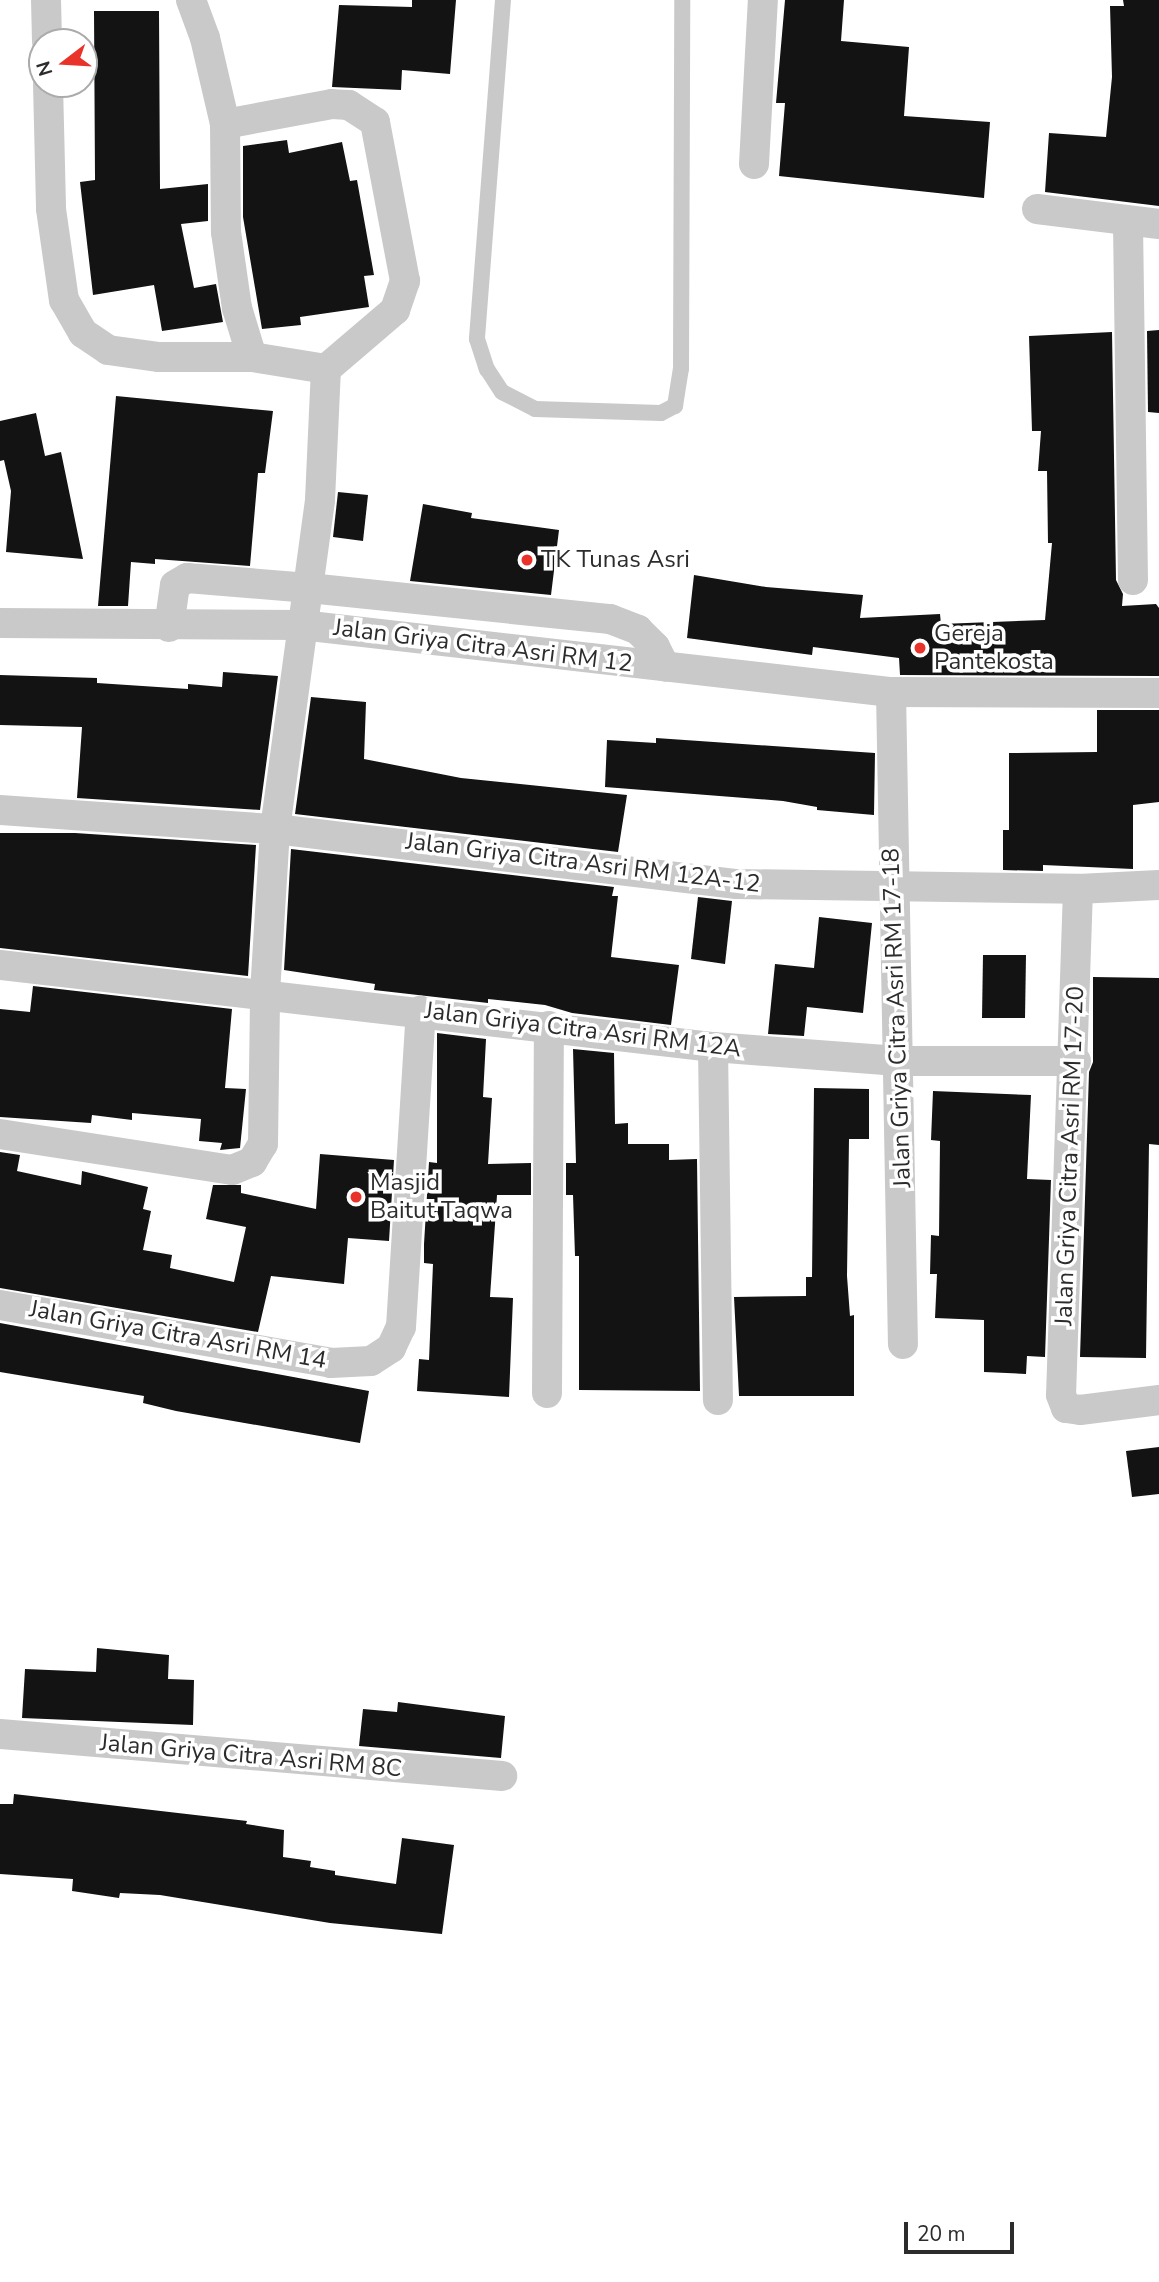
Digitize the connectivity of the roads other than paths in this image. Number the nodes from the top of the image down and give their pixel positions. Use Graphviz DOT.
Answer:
graph roads {
  1 [pos="46,0"];
  2 [pos="191,0"];
  3 [pos="503,0"];
  4 [pos="682,0"];
  5 [pos="762,0"];
  6 [pos="47,28"];
  7 [pos="48,98"];
  8 [pos="225,124"];
  9 [pos="754,163"];
  10 [pos="1037,209"];
  11 [pos="1128,223"];
  12 [pos="1159,224"];
  13 [pos="251,357"];
  14 [pos="327,369"];
  15 [pos="1133,580"];
  16 [pos="309,588"];
  17 [pos="0,624"];
  18 [pos="301,625"];
  19 [pos="169,627"];
  20 [pos="665,667"];
  21 [pos="891,692"];
  22 [pos="1159,693"];
  23 [pos="0,810"];
  24 [pos="275,829"];
  25 [pos="892,886"];
  26 [pos="1159,886"];
  27 [pos="1078,889"];
  28 [pos="0,965"];
  29 [pos="265,993"];
  30 [pos="421,1011"];
  31 [pos="549,1026"];
  32 [pos="713,1046"];
  33 [pos="901,1061"];
  34 [pos="1076,1061"];
  35 [pos="0,1134"];
  36 [pos="0,1305"];
  37 [pos="903,1344"];
  38 [pos="547,1393"];
  39 [pos="718,1400"];
  40 [pos="1159,1401"];
  41 [pos="0,1734"];
  42 [pos="502,1776"];
  1 -- 6 [label="street"];
  2 -- 8 [label="street"];
  3 -- 4 [label="lane"];
  5 -- 9 [label="street"];
  7 -- 13 [label="street"];
  8 -- 13 [label="street"];
  8 -- 14 [label="street"];
  10 -- 11 [label="street"];
  11 -- 12 [label="street"];
  11 -- 15 [label="street"];
  13 -- 14 [label="street"];
  14 -- 16 [label="street"];
  16 -- 18 [label="street"];
  16 -- 19 [label="street"];
  16 -- 20 [label="street"];
  17 -- 19 [label="street, Jalan Griya Citra Asri RM 12"];
  18 -- 19 [label="street, Jalan Griya Citra Asri RM 12"];
  18 -- 20 [label="street, Jalan Griya Citra Asri RM 12"];
  18 -- 24 [label="street"];
  20 -- 21 [label="street, Jalan Griya Citra Asri RM 12"];
  21 -- 22 [label="street, Jalan Griya Citra Asri RM 12"];
  21 -- 25 [label="street, Jalan Griya Citra Asri RM 17-18"];
  23 -- 24 [label="street, Jalan Griya Citra Asri RM 12A-12"];
  24 -- 25 [label="street, Jalan Griya Citra Asri RM 12A-12"];
  24 -- 29 [label="street"];
  25 -- 27 [label="street, Jalan Griya Citra Asri RM 12A-12"];
  25 -- 33 [label="street, Jalan Griya Citra Asri RM 17-18"];
  26 -- 27 [label="street, Jalan Griya Citra Asri RM 12A-12"];
  27 -- 34 [label="street, Jalan Griya Citra Asri RM 17-20"];
  28 -- 29 [label="street, Jalan Griya Citra Asri RM 12A"];
  29 -- 30 [label="street, Jalan Griya Citra Asri RM 12A"];
  29 -- 35 [label="street"];
  30 -- 31 [label="street, Jalan Griya Citra Asri RM 12A"];
  30 -- 36 [label="street, Jalan Griya Citra Asri RM 14"];
  31 -- 32 [label="street, Jalan Griya Citra Asri RM 12A"];
  31 -- 38 [label="street"];
  32 -- 33 [label="street, Jalan Griya Citra Asri RM 12A"];
  32 -- 39 [label="street"];
  33 -- 34 [label="street, Jalan Griya Citra Asri RM 12A"];
  33 -- 37 [label="street, Jalan Griya Citra Asri RM 17-18"];
  34 -- 40 [label="street, Jalan Griya Citra Asri RM 17-20"];
  41 -- 42 [label="street, Jalan Griya Citra Asri RM 8C"];
}
